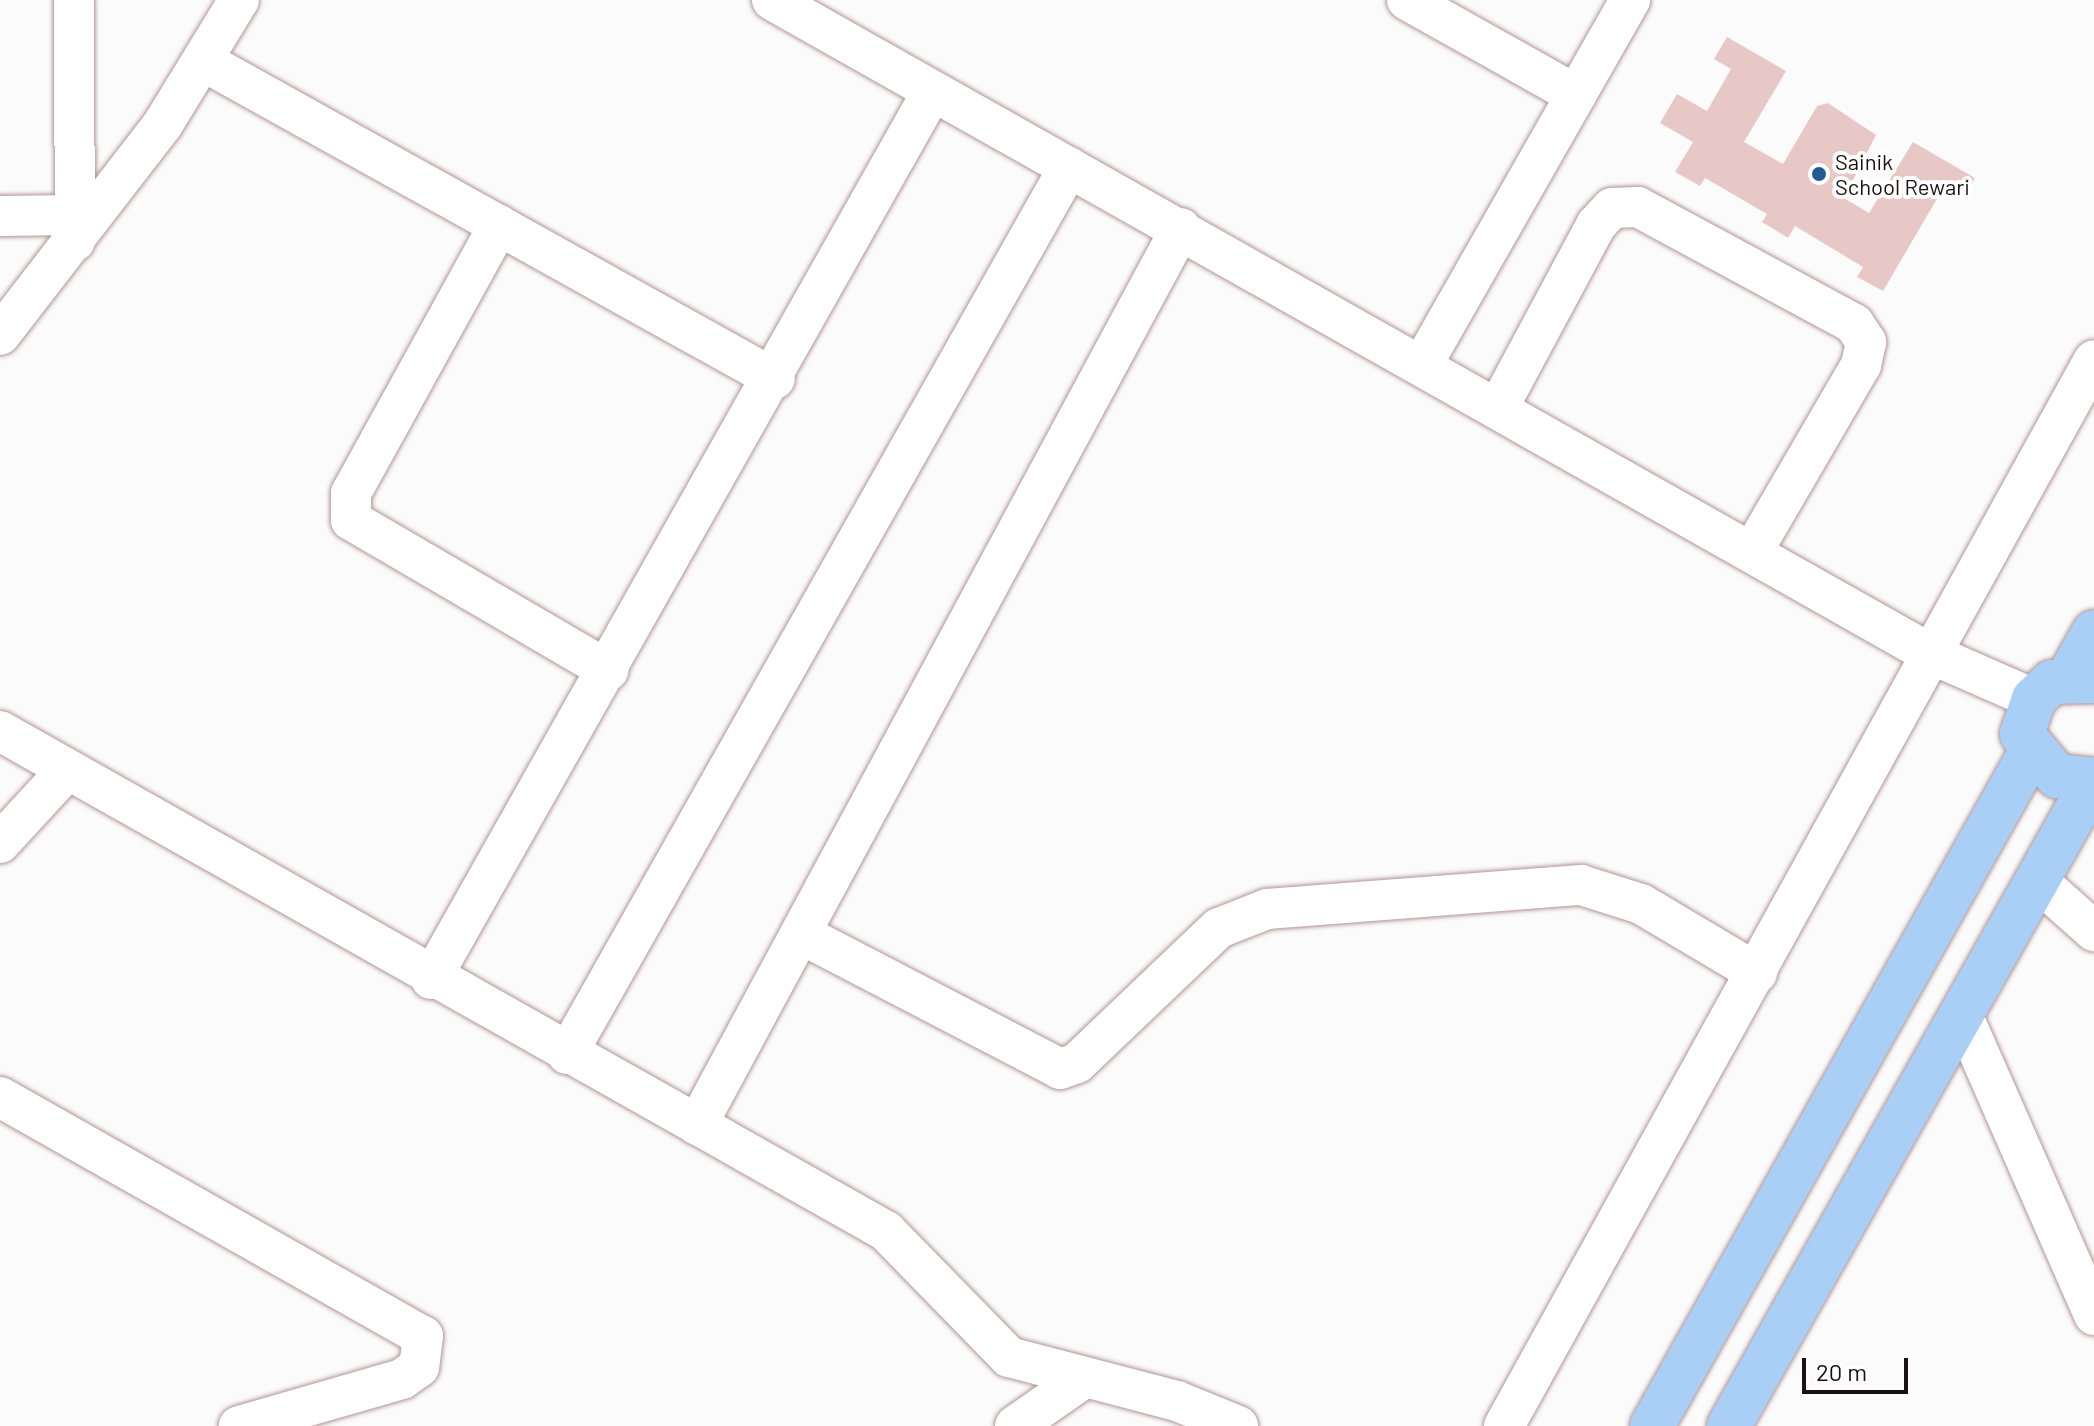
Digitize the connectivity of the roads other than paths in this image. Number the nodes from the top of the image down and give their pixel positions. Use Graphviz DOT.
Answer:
graph roads {
  1 [pos="74,0"];
  2 [pos="239,0"];
  3 [pos="772,0"];
  4 [pos="1407,0"];
  5 [pos="1630,0"];
  6 [pos="205,62"];
  7 [pos="932,92"];
  8 [pos="1576,95"];
  9 [pos="1069,167"];
  10 [pos="0,216"];
  11 [pos="499,225"];
  12 [pos="75,228"];
  13 [pos="1181,228"];
  14 [pos="0,335"];
  15 [pos="2094,360"];
  16 [pos="1422,365"];
  17 [pos="775,379"];
  18 [pos="1498,408"];
  19 [pos="1752,552"];
  20 [pos="2094,632"];
  21 [pos="1929,653"];
  22 [pos="608,670"];
  23 [pos="2065,687"];
  24 [pos="0,731"];
  25 [pos="2031,752"];
  26 [pos="68,769"];
  27 [pos="2093,780"];
  28 [pos="0,843"];
  29 [pos="2039,882"];
  30 [pos="2094,931"];
  31 [pos="801,934"];
  32 [pos="1757,973"];
  33 [pos="431,979"];
  34 [pos="1961,1012"];
  35 [pos="567,1054"];
  36 [pos="0,1097"];
  37 [pos="697,1125"];
  38 [pos="2094,1315"];
  39 [pos="1081,1380"];
  40 [pos="239,1426"];
  41 [pos="1015,1426"];
  42 [pos="1238,1426"];
  43 [pos="1504,1426"];
  44 [pos="1652,1426"];
  45 [pos="1729,1426"];
  1 -- 12 [label="street"];
  2 -- 6 [label="street"];
  3 -- 7 [label="street"];
  4 -- 8 [label="street"];
  5 -- 8 [label="street"];
  6 -- 11 [label="street"];
  6 -- 12 [label="street"];
  7 -- 9 [label="street"];
  7 -- 17 [label="street"];
  8 -- 16 [label="street"];
  9 -- 13 [label="street"];
  9 -- 35 [label="street"];
  10 -- 12 [label="street"];
  11 -- 17 [label="street"];
  11 -- 22 [label="street"];
  12 -- 14 [label="street"];
  13 -- 16 [label="street"];
  13 -- 31 [label="street"];
  15 -- 21 [label="street"];
  16 -- 18 [label="street"];
  17 -- 22 [label="street"];
  18 -- 19 [label="street"];
  18 -- 19 [label="street"];
  19 -- 21 [label="street"];
  20 -- 23 [label="main road"];
  21 -- 23 [label="street"];
  21 -- 32 [label="street"];
  22 -- 33 [label="street"];
  23 -- 25 [label="main road"];
  24 -- 26 [label="street"];
  25 -- 27 [label="main road"];
  25 -- 44 [label="main road"];
  26 -- 28 [label="street"];
  26 -- 33 [label="street"];
  27 -- 29 [label="main road"];
  29 -- 30 [label="street"];
  29 -- 34 [label="main road"];
  31 -- 32 [label="street"];
  31 -- 37 [label="street"];
  32 -- 43 [label="street"];
  33 -- 35 [label="street"];
  34 -- 38 [label="street"];
  34 -- 45 [label="main road"];
  35 -- 37 [label="street"];
  36 -- 40 [label="street"];
  37 -- 39 [label="street"];
  39 -- 41 [label="street"];
  39 -- 42 [label="street"];
}
